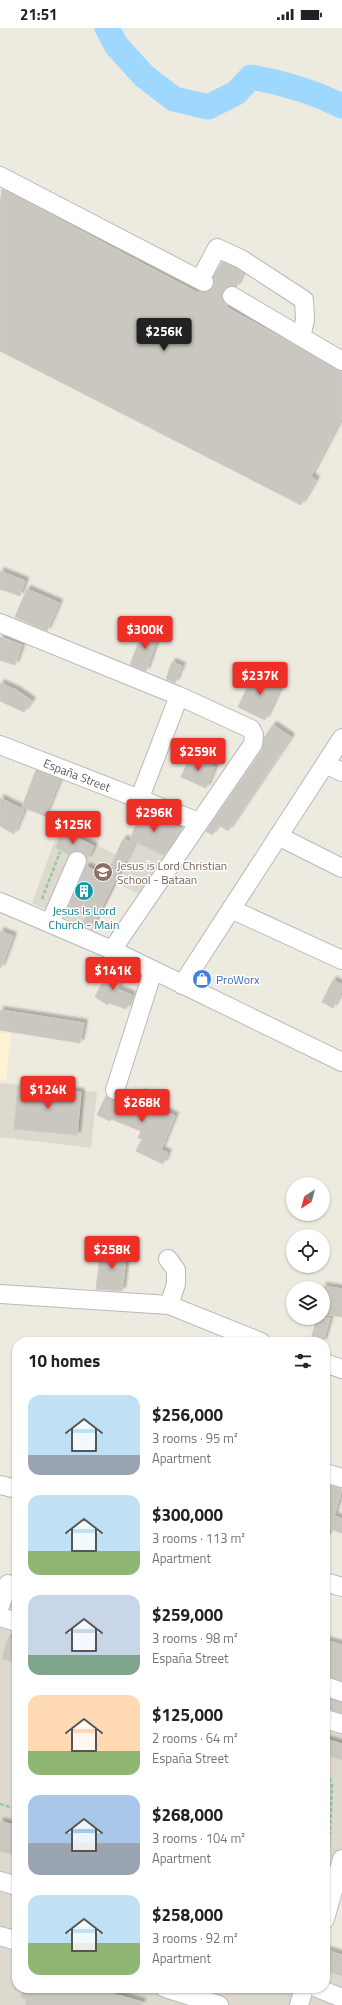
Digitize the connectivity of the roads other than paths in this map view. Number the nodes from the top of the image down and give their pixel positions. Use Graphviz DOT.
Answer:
graph roads {
  1 [pos="0,176"];
  2 [pos="232,296"];
  3 [pos="301,337"];
  4 [pos="342,361"];
  5 [pos="0,623"];
  6 [pos="179,696"];
  7 [pos="342,738"];
  8 [pos="0,745"];
  9 [pos="325,764"];
  10 [pos="342,772"];
  11 [pos="139,800"];
  12 [pos="199,822"];
  13 [pos="278,836"];
  14 [pos="77,861"];
  15 [pos="342,868"];
  16 [pos="0,902"];
  17 [pos="231,909"];
  18 [pos="50,923"];
  19 [pos="112,950"];
  20 [pos="342,960"];
  21 [pos="153,971"];
  22 [pos="182,985"];
  23 [pos="342,1062"];
  24 [pos="115,1090"];
  25 [pos="168,1259"];
  26 [pos="0,1294"];
  27 [pos="169,1305"];
  28 [pos="234,1337"];
  29 [pos="330,1365"];
  30 [pos="342,1369"];
  31 [pos="330,1474"];
  32 [pos="342,1478"];
  33 [pos="0,1485"];
  34 [pos="12,1488"];
  35 [pos="330,1583"];
  36 [pos="8,1584"];
  37 [pos="342,1587"];
  38 [pos="0,1606"];
  39 [pos="0,1617"];
  40 [pos="12,1621"];
  41 [pos="330,1688"];
  42 [pos="342,1692"];
  43 [pos="330,1720"];
  44 [pos="342,1724"];
  45 [pos="335,1859"];
  46 [pos="0,1880"];
  47 [pos="12,1884"];
  48 [pos="330,1889"];
  49 [pos="0,1936"];
  50 [pos="12,1940"];
  51 [pos="181,1993"];
  52 [pos="303,1993"];
  53 [pos="330,1993"];
  54 [pos="342,1998"];
  55 [pos="218,2005"];
  56 [pos="299,2005"];
  1 -- 3 [label="street"];
  2 -- 3 [label="street"];
  3 -- 4 [label="street"];
  5 -- 6 [label="street"];
  6 -- 11 [label="street"];
  6 -- 12 [label="street"];
  7 -- 9 [label="street"];
  8 -- 11 [label="street, España Street"];
  9 -- 10 [label="street"];
  9 -- 13 [label="street"];
  11 -- 12 [label="street, España Street"];
  12 -- 19 [label="street"];
  13 -- 15 [label="street"];
  13 -- 17 [label="street"];
  14 -- 18 [label="street"];
  16 -- 18 [label="street"];
  17 -- 20 [label="street"];
  17 -- 22 [label="street"];
  18 -- 19 [label="street"];
  19 -- 21 [label="street"];
  21 -- 22 [label="street"];
  21 -- 24 [label="street"];
  22 -- 23 [label="street"];
  25 -- 27 [label="street"];
  26 -- 27 [label="street"];
  27 -- 28 [label="street"];
  29 -- 30 [label="street"];
  31 -- 32 [label="street"];
  33 -- 34 [label="street"];
  35 -- 37 [label="street"];
  36 -- 38 [label="street"];
  39 -- 40 [label="street"];
  41 -- 42 [label="street"];
  43 -- 44 [label="street"];
  45 -- 48 [label="street"];
  46 -- 47 [label="street"];
  49 -- 50 [label="street"];
  51 -- 55 [label="street"];
  52 -- 56 [label="street"];
  53 -- 54 [label="street"];
}
